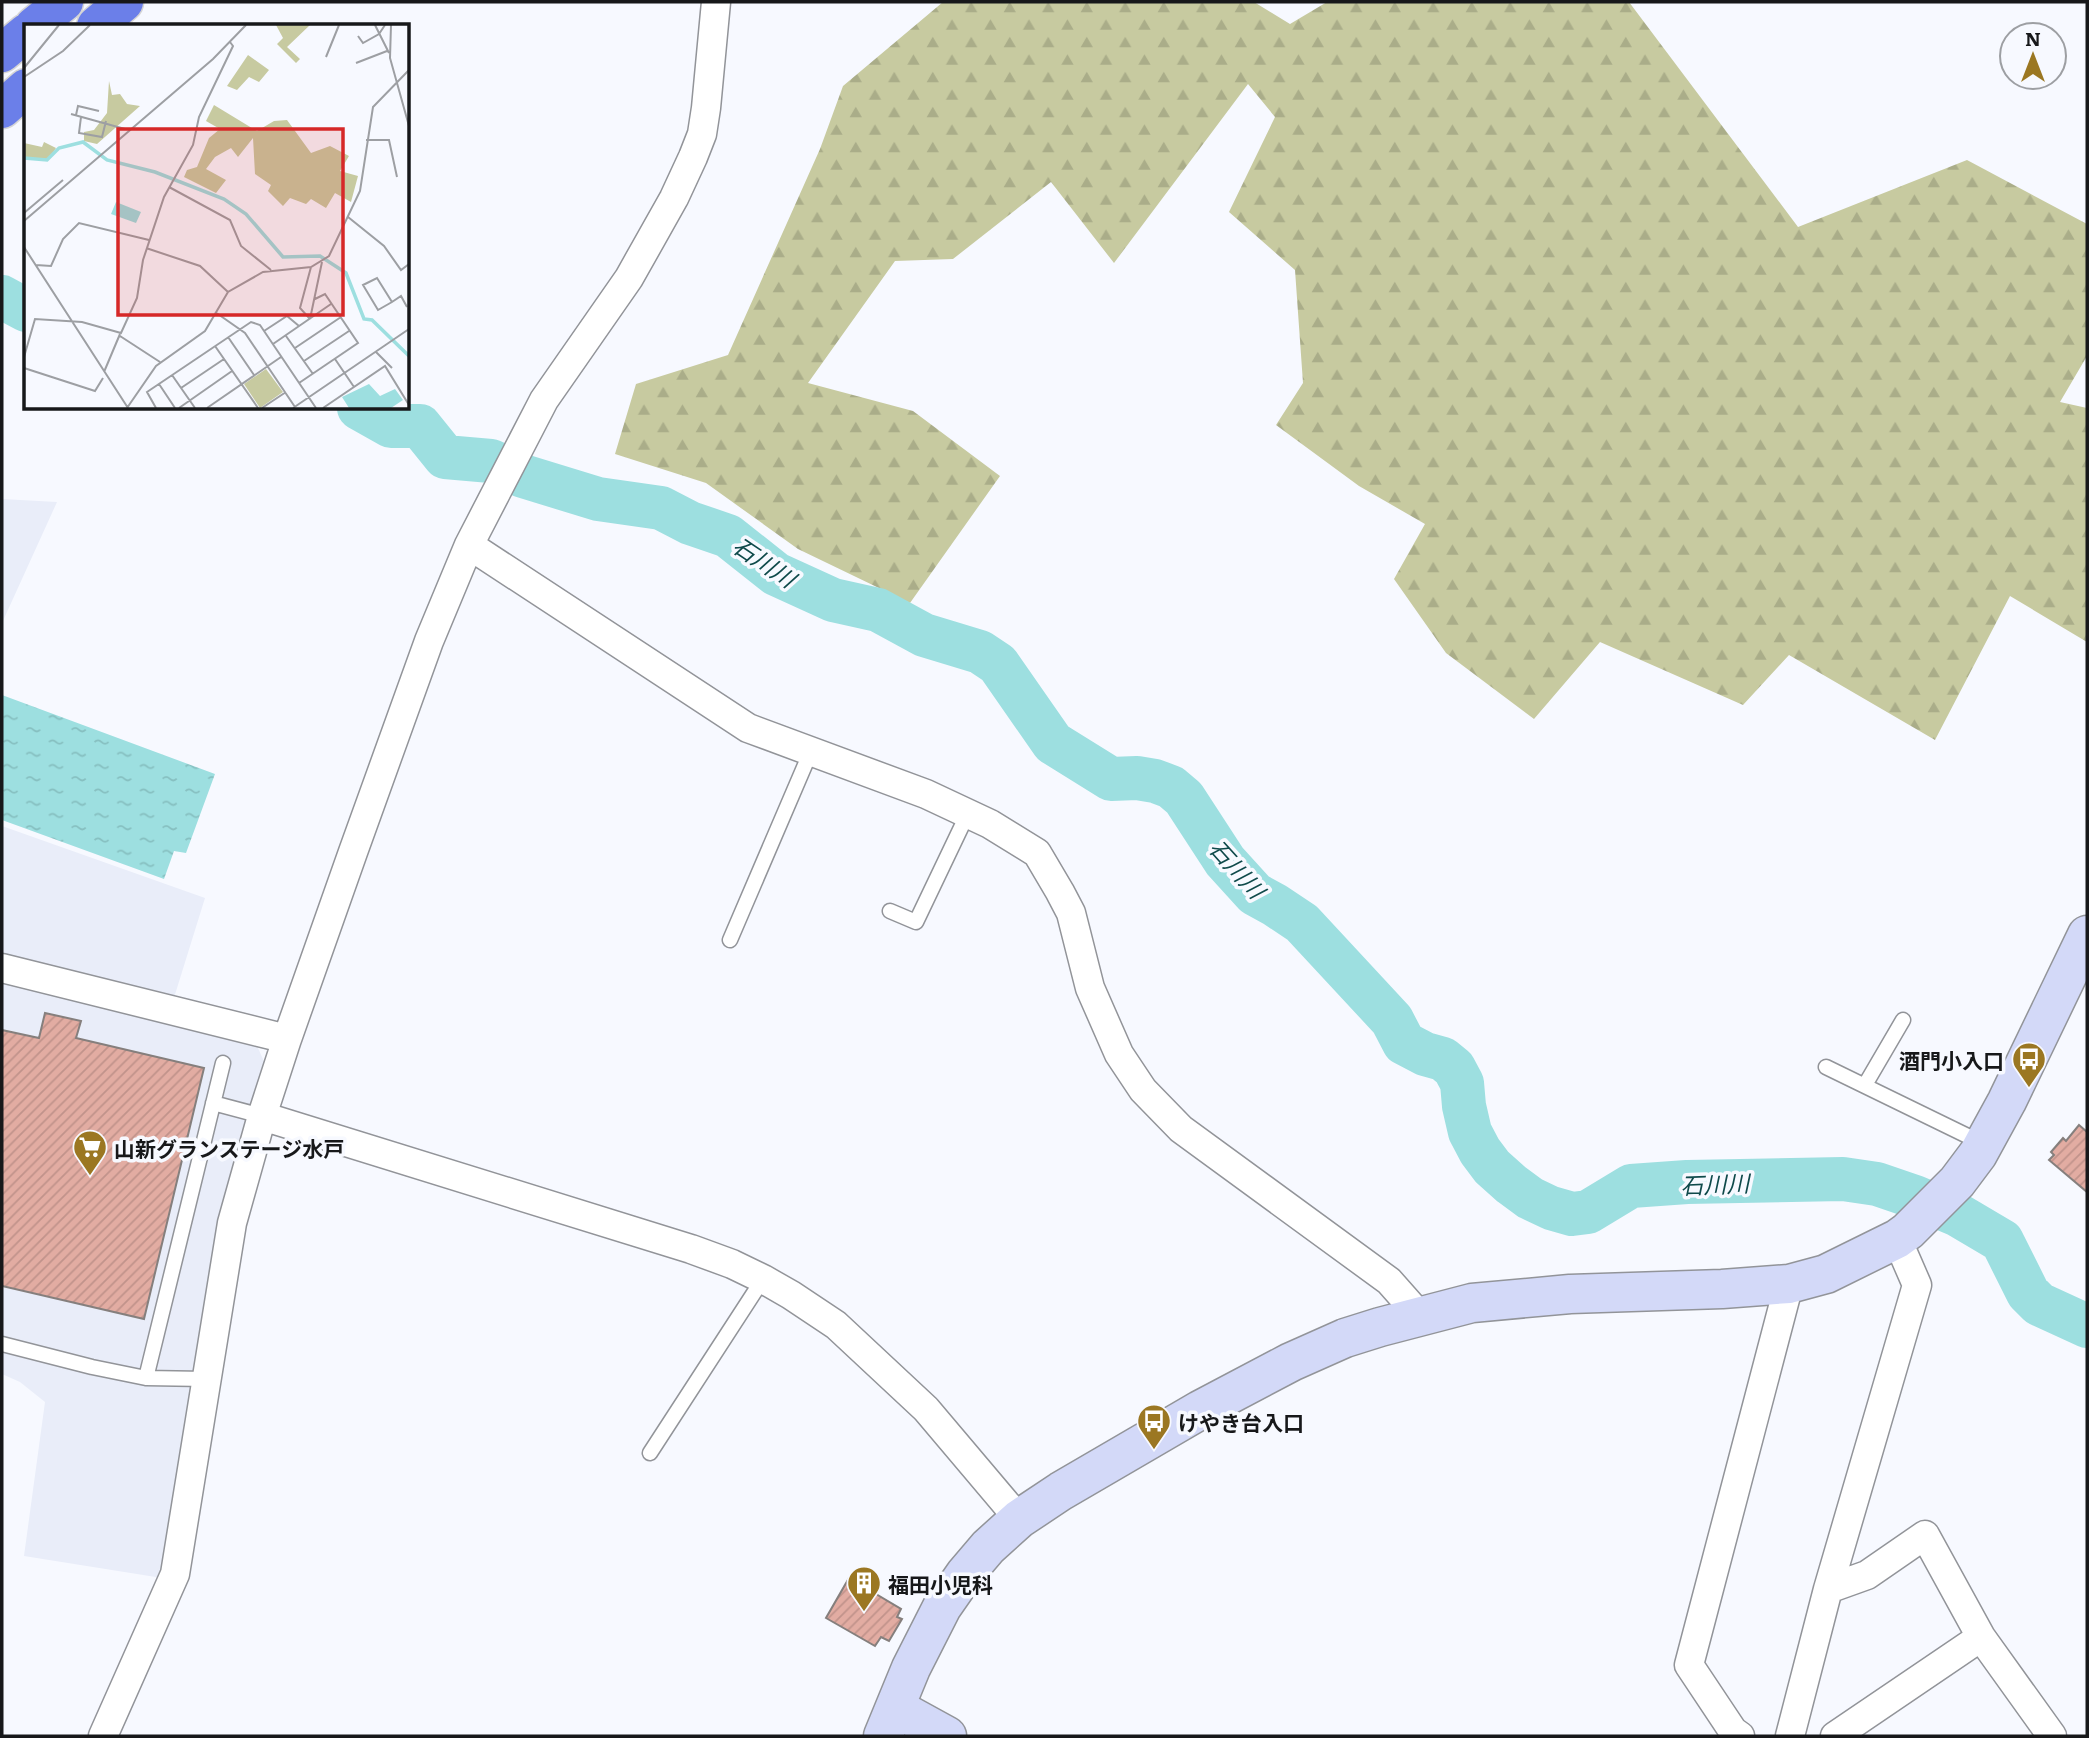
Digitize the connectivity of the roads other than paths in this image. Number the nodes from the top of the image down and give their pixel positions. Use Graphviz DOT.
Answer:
graph roads {
  1 [pos="124,2"];
  2 [pos="716,2"];
  3 [pos="98,24"];
  4 [pos="24,35"];
  5 [pos="2,53"];
  6 [pos="24,90"];
  7 [pos="2,109"];
  8 [pos="469,545"];
  9 [pos="811,751"];
  10 [pos="968,813"];
  11 [pos="890,911"];
  12 [pos="2087,934"];
  13 [pos="730,940"];
  14 [pos="2,968"];
  15 [pos="1903,1020"];
  16 [pos="287,1039"];
  17 [pos="223,1063"];
  18 [pos="1826,1067"];
  19 [pos="1865,1086"];
  20 [pos="213,1103"];
  21 [pos="262,1116"];
  22 [pos="1983,1144"];
  23 [pos="1903,1235"];
  24 [pos="763,1279"];
  25 [pos="1789,1284"];
  26 [pos="1420,1316"];
  27 [pos="2,1344"];
  28 [pos="146,1378"];
  29 [pos="206,1379"];
  30 [pos="649,1453"];
  31 [pos="1019,1519"];
  32 [pos="1828,1589"];
  33 [pos="1982,1637"];
  34 [pos="889,1722"];
  35 [pos="103,1736"];
  36 [pos="947,1736"];
  37 [pos="1740,1736"];
  38 [pos="1790,1736"];
  39 [pos="1835,1736"];
  40 [pos="2052,1736"];
  1 -- 3 [label="highway"];
  2 -- 8 [label="street"];
  4 -- 5 [label="highway"];
  6 -- 7 [label="highway"];
  8 -- 9 [label="street"];
  8 -- 16 [label="street"];
  9 -- 10 [label="street"];
  9 -- 13 [label="lane"];
  10 -- 11 [label="lane"];
  10 -- 26 [label="street"];
  12 -- 22 [label="street"];
  14 -- 16 [label="street"];
  15 -- 19 [label="lane"];
  16 -- 21 [label="street"];
  17 -- 20 [label="lane"];
  18 -- 19 [label="lane"];
  19 -- 22 [label="lane"];
  20 -- 21 [label="lane"];
  20 -- 28 [label="lane"];
  21 -- 24 [label="street"];
  21 -- 29 [label="street"];
  22 -- 23 [label="street"];
  23 -- 25 [label="street"];
  23 -- 32 [label="street"];
  24 -- 30 [label="lane"];
  24 -- 31 [label="street"];
  25 -- 26 [label="street"];
  25 -- 37 [label="street"];
  26 -- 31 [label="street"];
  27 -- 28 [label="lane"];
  28 -- 29 [label="lane"];
  29 -- 35 [label="street"];
  31 -- 34 [label="street"];
  32 -- 33 [label="street"];
  32 -- 38 [label="street"];
  33 -- 39 [label="street"];
  33 -- 40 [label="street"];
  34 -- 36 [label="street"];
}
